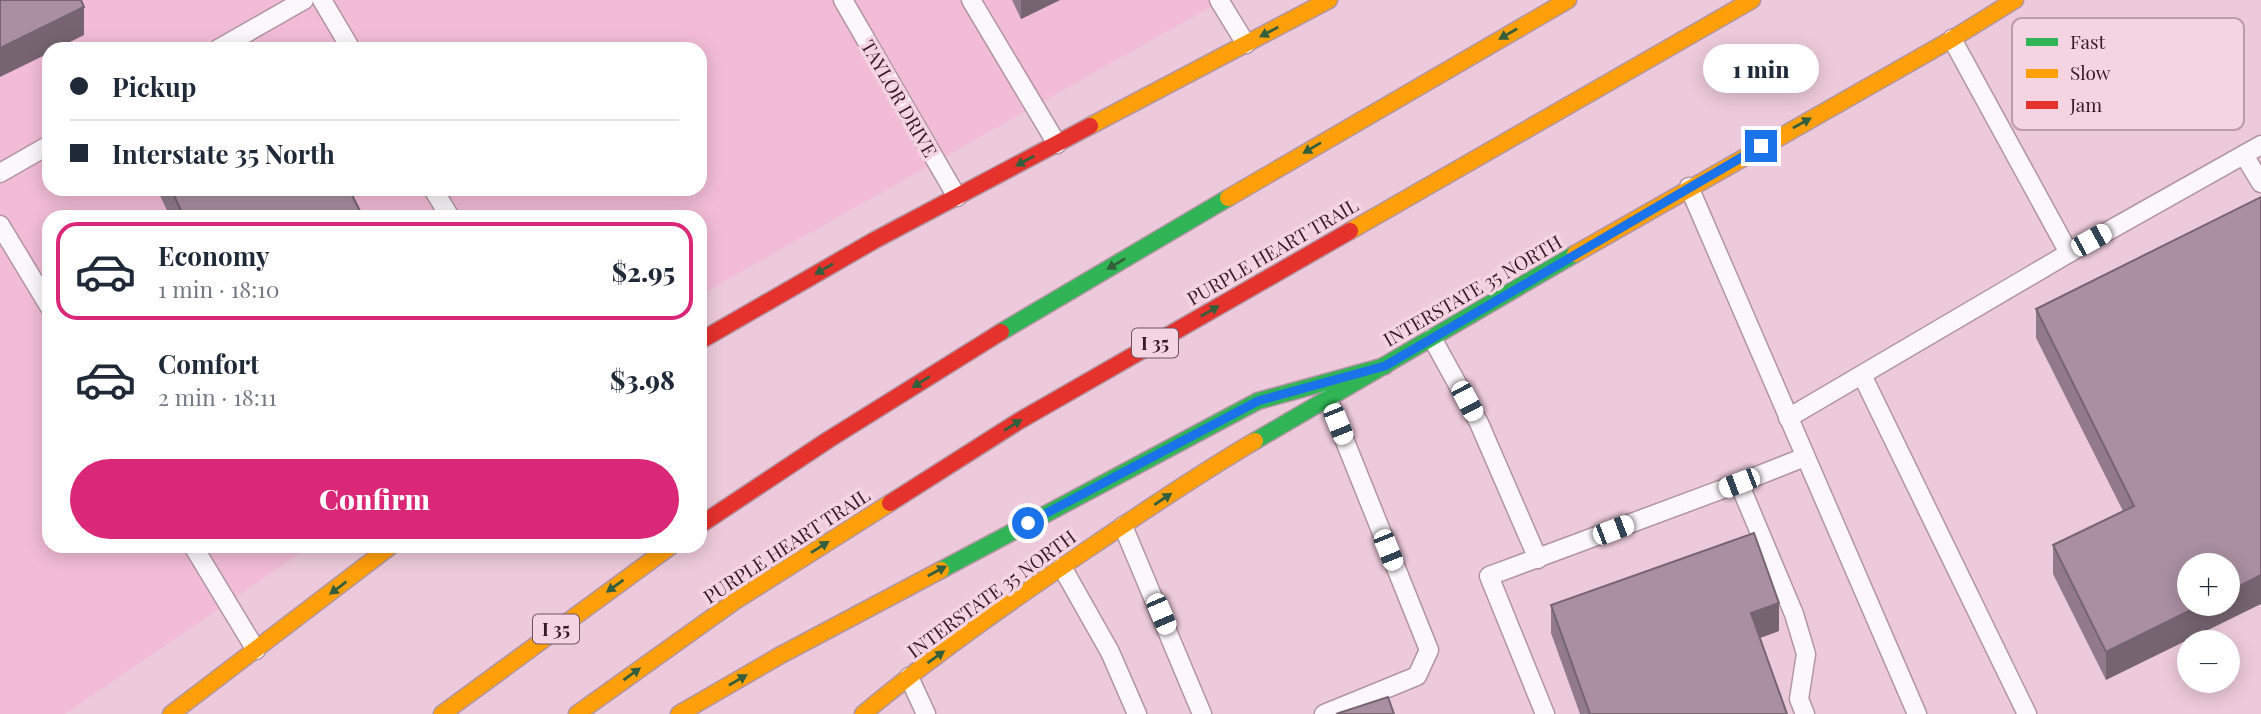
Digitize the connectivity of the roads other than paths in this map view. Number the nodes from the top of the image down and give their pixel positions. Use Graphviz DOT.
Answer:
graph roads {
  1 [pos="304,0"];
  2 [pos="323,0"];
  3 [pos="843,0"];
  4 [pos="971,0"];
  5 [pos="1219,0"];
  6 [pos="1329,0"];
  7 [pos="1568,0"];
  8 [pos="1752,0"];
  9 [pos="2015,0"];
  10 [pos="1952,39"];
  11 [pos="230,42"];
  12 [pos="347,42"];
  13 [pos="1246,44"];
  14 [pos="1440,57"];
  15 [pos="1342,130"];
  16 [pos="1057,144"];
  17 [pos="2261,145"];
  18 [pos="42,149"];
  19 [pos="2244,155"];
  20 [pos="0,173"];
  21 [pos="2261,183"];
  22 [pos="1689,187"];
  23 [pos="957,197"];
  24 [pos="0,225"];
  25 [pos="2069,253"];
  26 [pos="42,294"];
  27 [pos="707,337"];
  28 [pos="1432,338"];
  29 [pos="1385,366"];
  30 [pos="1862,375"];
  31 [pos="1328,399"];
  32 [pos="1788,418"];
  33 [pos="1805,457"];
  34 [pos="1739,483"];
  35 [pos="707,520"];
  36 [pos="1123,526"];
  37 [pos="197,553"];
  38 [pos="382,553"];
  39 [pos="661,553"];
  40 [pos="1538,559"];
  41 [pos="1062,567"];
  42 [pos="256,650"];
  43 [pos="909,677"];
  44 [pos="171,714"];
  45 [pos="442,714"];
  46 [pos="577,714"];
  47 [pos="679,714"];
  48 [pos="863,714"];
  49 [pos="926,714"];
  50 [pos="1137,714"];
  51 [pos="1202,714"];
  52 [pos="1324,714"];
  53 [pos="1545,714"];
  54 [pos="1805,714"];
  55 [pos="1917,714"];
  56 [pos="2026,714"];
  1 -- 11 [label="lane"];
  2 -- 12 [label="lane"];
  3 -- 23 [label="lane, TAYLOR DRIVE"];
  4 -- 16 [label="lane"];
  5 -- 13 [label="lane"];
  6 -- 13 [label="main road, one-way"];
  7 -- 15 [label="main road, one-way"];
  46 -- 8 [label="main road, PURPLE HEART TRAIL / I 35, one-way"];
  9 -- 10 [label="main road, INTERSTATE 35 NORTH"];
  22 -- 10 [label="main road, INTERSTATE 35 NORTH, one-way"];
  10 -- 25 [label="lane"];
  13 -- 16 [label="main road"];
  14 -- 15 [label="main road"];
  15 -- 35 [label="main road, one-way"];
  16 -- 23 [label="main road, one-way"];
  17 -- 19 [label="lane"];
  18 -- 20 [label="lane"];
  19 -- 21 [label="lane"];
  19 -- 25 [label="lane"];
  22 -- 28 [label="main road, INTERSTATE 35 NORTH"];
  22 -- 32 [label="lane"];
  23 -- 27 [label="main road, one-way"];
  24 -- 26 [label="lane"];
  25 -- 30 [label="lane"];
  28 -- 29 [label="main road, INTERSTATE 35 NORTH"];
  28 -- 40 [label="lane"];
  29 -- 31 [label="main road, INTERSTATE 35 NORTH"];
  47 -- 29 [label="main road, one-way"];
  30 -- 32 [label="lane"];
  30 -- 56 [label="lane"];
  36 -- 31 [label="main road, INTERSTATE 35 NORTH, one-way"];
  31 -- 52 [label="lane"];
  32 -- 33 [label="lane"];
  33 -- 34 [label="lane"];
  33 -- 55 [label="lane"];
  34 -- 40 [label="lane"];
  34 -- 54 [label="lane"];
  36 -- 41 [label="main road, INTERSTATE 35 NORTH"];
  36 -- 51 [label="lane"];
  37 -- 42 [label="lane"];
  38 -- 42 [label="main road, one-way"];
  39 -- 45 [label="main road, I 35, one-way"];
  40 -- 53 [label="lane"];
  43 -- 41 [label="main road, INTERSTATE 35 NORTH, one-way"];
  41 -- 50 [label="lane"];
  42 -- 44 [label="main road"];
  43 -- 48 [label="main road, INTERSTATE 35 NORTH"];
  43 -- 49 [label="lane"];
}
